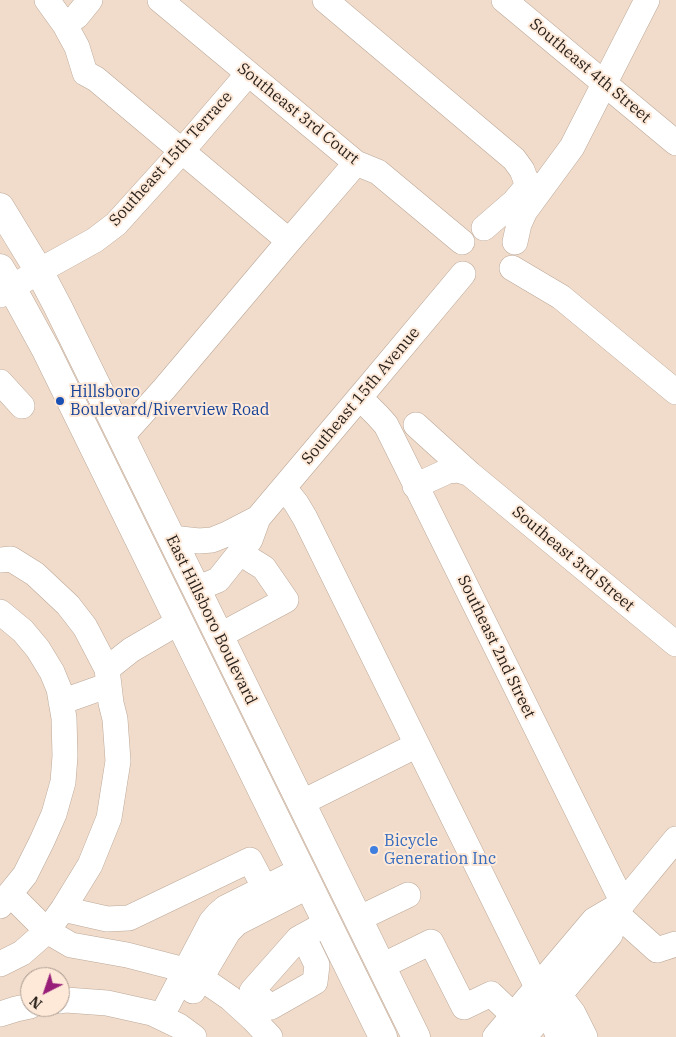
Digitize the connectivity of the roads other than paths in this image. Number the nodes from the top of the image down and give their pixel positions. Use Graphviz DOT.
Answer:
graph roads {
  1 [pos="47,0"];
  2 [pos="90,0"];
  3 [pos="160,0"];
  4 [pos="326,0"];
  5 [pos="504,0"];
  6 [pos="647,0"];
  7 [pos="65,25"];
  8 [pos="248,74"];
  9 [pos="605,83"];
  10 [pos="676,143"];
  11 [pos="182,151"];
  12 [pos="356,163"];
  13 [pos="528,186"];
  14 [pos="0,206"];
  15 [pos="484,228"];
  16 [pos="289,241"];
  17 [pos="462,242"];
  18 [pos="515,242"];
  19 [pos="39,271"];
  20 [pos="463,274"];
  21 [pos="497,276"];
  22 [pos="4,284"];
  23 [pos="0,382"];
  24 [pos="676,392"];
  25 [pos="360,398"];
  26 [pos="22,406"];
  27 [pos="416,425"];
  28 [pos="121,437"];
  29 [pos="470,474"];
  30 [pos="110,479"];
  31 [pos="416,486"];
  32 [pos="284,488"];
  33 [pos="258,518"];
  34 [pos="171,538"];
  35 [pos="240,553"];
  36 [pos="0,560"];
  37 [pos="196,589"];
  38 [pos="0,612"];
  39 [pos="179,622"];
  40 [pos="219,636"];
  41 [pos="676,644"];
  42 [pos="108,677"];
  43 [pos="242,685"];
  44 [pos="61,702"];
  45 [pos="418,745"];
  46 [pos="301,803"];
  47 [pos="676,839"];
  48 [pos="305,878"];
  49 [pos="269,896"];
  50 [pos="408,896"];
  51 [pos="5,900"];
  52 [pos="620,909"];
  53 [pos="63,910"];
  54 [pos="358,919"];
  55 [pos="327,923"];
  56 [pos="47,931"];
  57 [pos="303,936"];
  58 [pos="676,944"];
  59 [pos="0,964"];
  60 [pos="382,966"];
  61 [pos="193,974"];
  62 [pos="548,997"];
  63 [pos="70,1000"];
  64 [pos="20,1008"];
  65 [pos="0,1014"];
  66 [pos="177,1026"];
  67 [pos="519,1026"];
  68 [pos="270,1037"];
  69 [pos="383,1037"];
  70 [pos="416,1037"];
  71 [pos="495,1037"];
  72 [pos="559,1037"];
  73 [pos="585,1037"];
  1 -- 7 [label="street"];
  2 -- 7 [label="street"];
  3 -- 8 [label="street, Southeast 3rd Court"];
  4 -- 13 [label="street"];
  5 -- 9 [label="street, Southeast 4th Street"];
  6 -- 9 [label="street"];
  7 -- 11 [label="street"];
  8 -- 11 [label="street, Southeast 15th Terrace"];
  8 -- 12 [label="street, Southeast 3rd Court"];
  9 -- 10 [label="street, Southeast 4th Street"];
  9 -- 13 [label="street"];
  9 -- 18 [label="street"];
  11 -- 16 [label="street"];
  11 -- 19 [label="street, Southeast 15th Terrace"];
  12 -- 16 [label="street"];
  12 -- 17 [label="street, Southeast 3rd Court"];
  13 -- 15 [label="street"];
  14 -- 19 [label="main road, East Hillsboro Boulevard"];
  15 -- 17 [label="street"];
  15 -- 18 [label="street"];
  16 -- 28 [label="street"];
  17 -- 20 [label="street"];
  18 -- 21 [label="street"];
  19 -- 22 [label="street, Southeast 15th Terrace"];
  19 -- 28 [label="main road, East Hillsboro Boulevard"];
  20 -- 21 [label="street"];
  20 -- 25 [label="street, Southeast 15th Avenue"];
  21 -- 24 [label="street"];
  22 -- 30 [label="main road, East Hillsboro Boulevard"];
  23 -- 26 [label="street"];
  25 -- 31 [label="street, Southeast 2nd Street"];
  25 -- 32 [label="street, Southeast 15th Avenue"];
  27 -- 29 [label="street, Southeast 3rd Street"];
  28 -- 34 [label="main road, East Hillsboro Boulevard"];
  29 -- 31 [label="street"];
  29 -- 41 [label="street, Southeast 3rd Street"];
  30 -- 37 [label="main road"];
  30 -- 39 [label="main road, East Hillsboro Boulevard"];
  31 -- 52 [label="street, Southeast 2nd Street"];
  32 -- 33 [label="street, Southeast 15th Avenue"];
  32 -- 45 [label="street"];
  33 -- 34 [label="street, Southeast 15th Avenue"];
  33 -- 35 [label="street, Southeast 15th Avenue"];
  34 -- 37 [label="main road, East Hillsboro Boulevard"];
  35 -- 37 [label="street, Southeast 15th Avenue"];
  35 -- 40 [label="street"];
  36 -- 42 [label="street"];
  37 -- 40 [label="main road, East Hillsboro Boulevard"];
  38 -- 44 [label="street"];
  39 -- 42 [label="street"];
  39 -- 43 [label="main road"];
  39 -- 48 [label="main road, East Hillsboro Boulevard"];
  40 -- 43 [label="main road, East Hillsboro Boulevard"];
  42 -- 44 [label="street"];
  42 -- 53 [label="street"];
  43 -- 46 [label="main road, East Hillsboro Boulevard"];
  44 -- 51 [label="street"];
  45 -- 46 [label="street"];
  45 -- 62 [label="street"];
  46 -- 54 [label="main road, East Hillsboro Boulevard"];
  47 -- 52 [label="street"];
  48 -- 49 [label="street"];
  48 -- 55 [label="main road, East Hillsboro Boulevard"];
  49 -- 53 [label="street"];
  49 -- 61 [label="street"];
  50 -- 54 [label="street"];
  51 -- 56 [label="street"];
  52 -- 58 [label="street"];
  52 -- 62 [label="street"];
  53 -- 56 [label="street"];
  54 -- 60 [label="main road, East Hillsboro Boulevard"];
  55 -- 57 [label="street"];
  55 -- 69 [label="main road, East Hillsboro Boulevard"];
  56 -- 59 [label="street"];
  56 -- 61 [label="street"];
  60 -- 67 [label="street"];
  60 -- 70 [label="main road, East Hillsboro Boulevard"];
  61 -- 66 [label="street"];
  61 -- 68 [label="street"];
  62 -- 67 [label="street"];
  62 -- 72 [label="street"];
  62 -- 73 [label="street"];
  63 -- 66 [label="street"];
  64 -- 65 [label="street"];
  67 -- 71 [label="street"];
}
